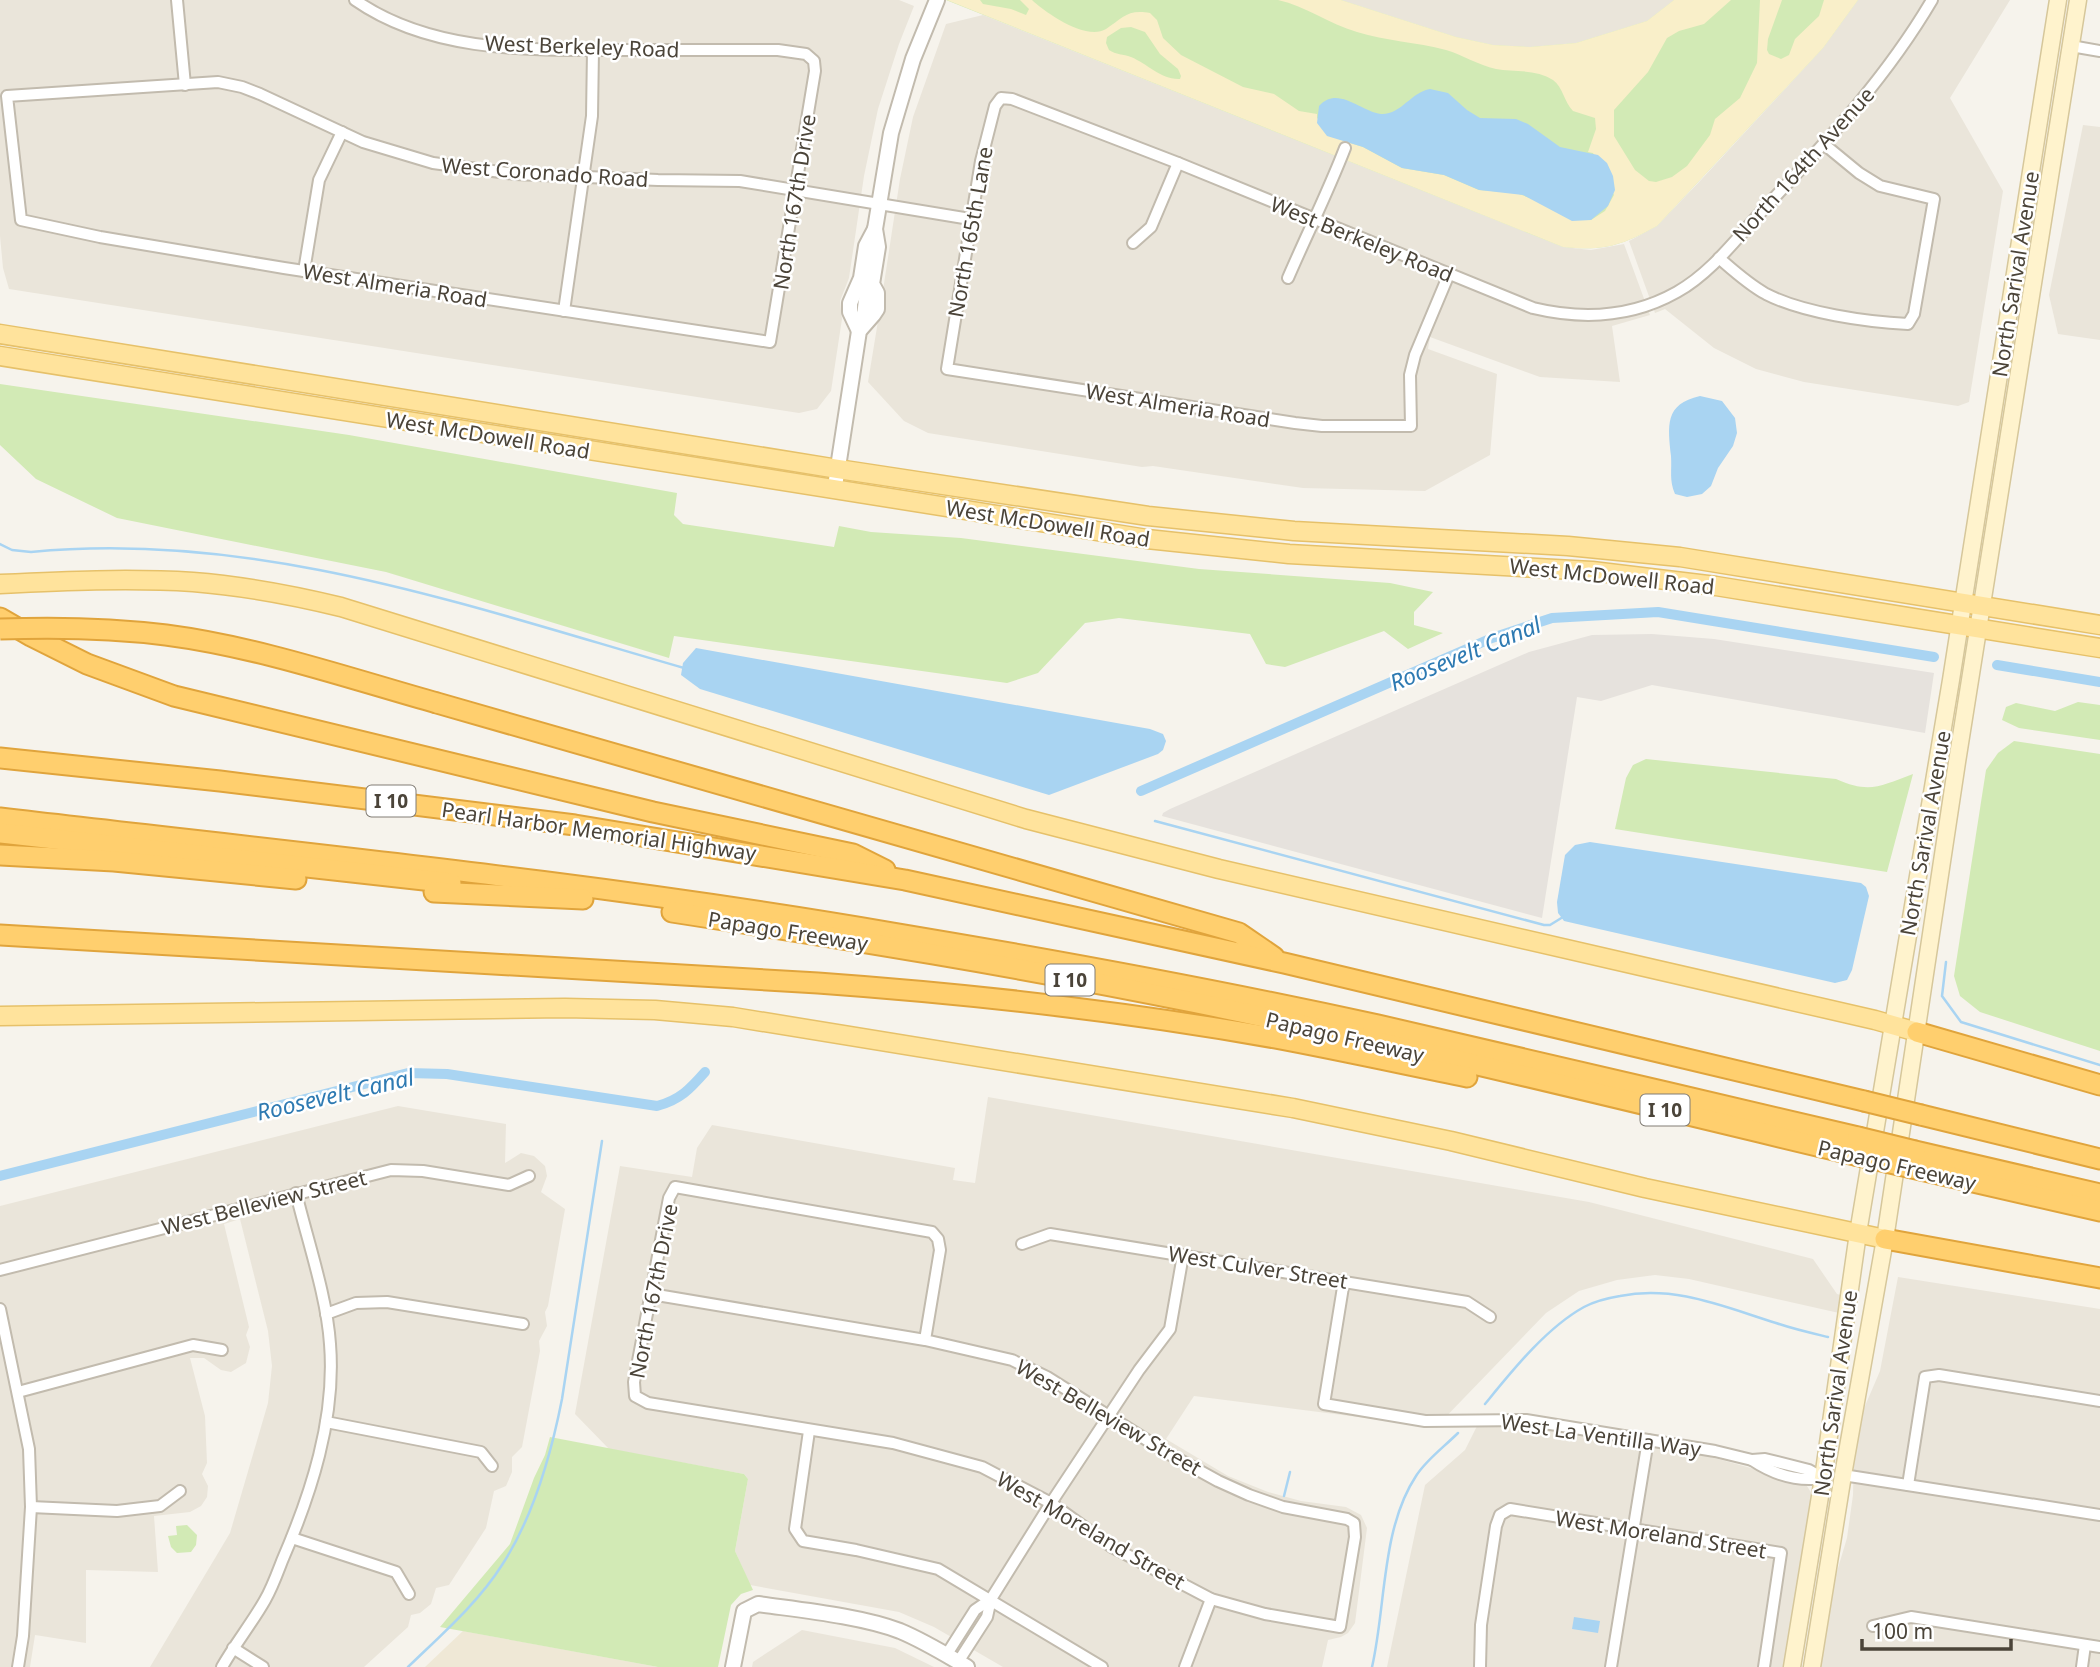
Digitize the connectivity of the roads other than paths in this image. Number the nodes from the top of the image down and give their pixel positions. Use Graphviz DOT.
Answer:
graph roads {
  1 [pos="177,0"];
  2 [pos="355,0"];
  3 [pos="937,0"];
  4 [pos="1932,0"];
  5 [pos="2058,0"];
  6 [pos="2078,0"];
  7 [pos="2071,46"];
  8 [pos="593,50"];
  9 [pos="2100,51"];
  10 [pos="814,61"];
  11 [pos="185,85"];
  12 [pos="1001,98"];
  13 [pos="342,132"];
  14 [pos="1825,145"];
  15 [pos="1345,148"];
  16 [pos="1178,163"];
  17 [pos="584,177"];
  18 [pos="796,190"];
  19 [pos="878,205"];
  20 [pos="970,219"];
  21 [pos="1314,219"];
  22 [pos="20,220"];
  23 [pos="1133,243"];
  24 [pos="1719,258"];
  25 [pos="304,271"];
  26 [pos="1449,274"];
  27 [pos="1288,278"];
  28 [pos="564,312"];
  29 [pos="0,334"];
  30 [pos="770,342"];
  31 [pos="0,356"];
  32 [pos="947,369"];
  33 [pos="838,469"];
  34 [pos="835,490"];
  35 [pos="0,584"];
  36 [pos="1963,602"];
  37 [pos="1982,606"];
  38 [pos="0,618"];
  39 [pos="1959,625"];
  40 [pos="2100,625"];
  41 [pos="1978,628"];
  42 [pos="0,629"];
  43 [pos="2100,648"];
  44 [pos="0,758"];
  45 [pos="0,818"];
  46 [pos="0,833"];
  47 [pos="0,855"];
  48 [pos="905,880"];
  49 [pos="583,899"];
  50 [pos="0,935"];
  51 [pos="1284,963"];
  52 [pos="0,1016"];
  53 [pos="1891,1024"];
  54 [pos="1917,1032"];
  55 [pos="1553,1084"];
  56 [pos="2100,1085"];
  57 [pos="1857,1146"];
  58 [pos="1914,1159"];
  59 [pos="2100,1159"];
  60 [pos="529,1175"];
  61 [pos="296,1193"];
  62 [pos="2100,1194"];
  63 [pos="2100,1211"];
  64 [pos="1857,1233"];
  65 [pos="1885,1238"];
  66 [pos="1022,1244"];
  67 [pos="1183,1255"];
  68 [pos="0,1270"];
  69 [pos="2100,1278"];
  70 [pos="1344,1281"];
  71 [pos="651,1294"];
  72 [pos="0,1309"];
  73 [pos="326,1314"];
  74 [pos="1490,1317"];
  75 [pos="523,1324"];
  76 [pos="925,1340"];
  77 [pos="222,1350"];
  78 [pos="19,1392"];
  79 [pos="635,1396"];
  80 [pos="2100,1401"];
  81 [pos="1832,1414"];
  82 [pos="1109,1416"];
  83 [pos="326,1422"];
  84 [pos="809,1431"];
  85 [pos="1648,1440"];
  86 [pos="492,1466"];
  87 [pos="1843,1475"];
  88 [pos="1823,1478"];
  89 [pos="1908,1485"];
  90 [pos="180,1491"];
  91 [pos="1051,1503"];
  92 [pos="30,1507"];
  93 [pos="2100,1516"];
  94 [pos="1632,1529"];
  95 [pos="292,1538"];
  96 [pos="409,1594"];
  97 [pos="1824,1598"];
  98 [pos="991,1599"];
  99 [pos="1211,1599"];
  100 [pos="1873,1626"];
  101 [pos="1340,1627"];
  102 [pos="2085,1645"];
  103 [pos="2100,1647"];
  104 [pos="233,1648"];
  105 [pos="957,1661"];
  106 [pos="18,1667"];
  107 [pos="222,1667"];
  108 [pos="263,1667"];
  109 [pos="733,1667"];
  110 [pos="1102,1667"];
  111 [pos="1185,1667"];
  112 [pos="1480,1667"];
  113 [pos="1611,1667"];
  114 [pos="1764,1667"];
  115 [pos="1792,1667"];
  116 [pos="1812,1667"];
  117 [pos="2082,1667"];
  1 -- 11 [label="street"];
  2 -- 8 [label="street, West Berkeley Road"];
  3 -- 19 [label="street"];
  4 -- 14 [label="street, North 164th Avenue"];
  5 -- 36 [label="main road, North Sarival Avenue"];
  6 -- 7 [label="main road, North Sarival Avenue"];
  7 -- 9 [label="street"];
  7 -- 37 [label="main road, North Sarival Avenue"];
  8 -- 10 [label="street, West Berkeley Road"];
  8 -- 17 [label="street"];
  10 -- 18 [label="street, North 167th Drive"];
  11 -- 13 [label="street, West Coronado Road"];
  11 -- 22 [label="street, West Coronado Road"];
  12 -- 16 [label="street, West Berkeley Road"];
  12 -- 20 [label="street, North 165th Lane"];
  13 -- 17 [label="street, West Coronado Road"];
  13 -- 25 [label="street"];
  14 -- 24 [label="street, North 164th Avenue"];
  14 -- 24 [label="street"];
  15 -- 21 [label="street"];
  16 -- 21 [label="street, West Berkeley Road"];
  16 -- 23 [label="street"];
  17 -- 18 [label="street, West Coronado Road"];
  17 -- 28 [label="street"];
  18 -- 19 [label="street, West Coronado Road"];
  18 -- 30 [label="street, North 167th Drive"];
  19 -- 20 [label="street, West Coronado Road"];
  19 -- 33 [label="street"];
  20 -- 32 [label="street, North 165th Lane"];
  21 -- 26 [label="street, West Berkeley Road"];
  21 -- 27 [label="street"];
  22 -- 25 [label="street, West Almeria Road"];
  24 -- 26 [label="street, West Berkeley Road"];
  25 -- 28 [label="street, West Almeria Road"];
  26 -- 32 [label="street, West Almeria Road"];
  28 -- 30 [label="street, West Almeria Road"];
  29 -- 33 [label="main road, West McDowell Road"];
  31 -- 34 [label="main road, West McDowell Road"];
  33 -- 34 [label="street"];
  33 -- 36 [label="main road, West McDowell Road"];
  34 -- 39 [label="main road, West McDowell Road"];
  35 -- 53 [label="main road"];
  36 -- 37 [label="main road, West McDowell Road"];
  36 -- 39 [label="main road, North Sarival Avenue"];
  37 -- 40 [label="main road, West McDowell Road"];
  37 -- 41 [label="main road, North Sarival Avenue"];
  38 -- 48 [label="highway"];
  39 -- 41 [label="main road, West McDowell Road"];
  39 -- 53 [label="main road, North Sarival Avenue"];
  41 -- 43 [label="main road, West McDowell Road"];
  41 -- 54 [label="main road, North Sarival Avenue"];
  42 -- 51 [label="highway, bridge"];
  44 -- 48 [label="highway, Pearl Harbor Memorial Highway / I 10"];
  45 -- 57 [label="highway"];
  46 -- 49 [label="highway, I 10"];
  47 -- 49 [label="highway"];
  48 -- 51 [label="highway, I 10"];
  49 -- 55 [label="highway, Papago Freeway / I 10"];
  50 -- 55 [label="highway"];
  51 -- 59 [label="highway, I 10, bridge"];
  52 -- 64 [label="main road"];
  53 -- 54 [label="main road"];
  53 -- 64 [label="main road, North Sarival Avenue"];
  54 -- 56 [label="highway"];
  54 -- 65 [label="main road, North Sarival Avenue"];
  55 -- 57 [label="highway, Papago Freeway / I 10"];
  57 -- 58 [label="highway, Papago Freeway / I 10, bridge"];
  58 -- 62 [label="highway"];
  58 -- 63 [label="highway, Papago Freeway / I 10"];
  60 -- 61 [label="street, West Belleview Street"];
  61 -- 68 [label="street, West Belleview Street"];
  61 -- 73 [label="street"];
  64 -- 65 [label="main road"];
  64 -- 81 [label="main road, North Sarival Avenue"];
  65 -- 69 [label="highway"];
  65 -- 87 [label="main road, North Sarival Avenue"];
  66 -- 67 [label="street, West Culver Street"];
  67 -- 70 [label="street, West Culver Street"];
  67 -- 82 [label="street"];
  70 -- 74 [label="street, West Culver Street"];
  70 -- 85 [label="street, West La Ventilla Way"];
  71 -- 76 [label="street, West Belleview Street"];
  71 -- 76 [label="street, North 167th Drive"];
  71 -- 79 [label="street, North 167th Drive"];
  72 -- 78 [label="street"];
  73 -- 75 [label="street"];
  73 -- 83 [label="street"];
  76 -- 82 [label="street, West Belleview Street"];
  77 -- 78 [label="street"];
  78 -- 92 [label="street"];
  79 -- 84 [label="street, West Moreland Street"];
  80 -- 89 [label="street"];
  81 -- 87 [label="main road"];
  81 -- 88 [label="main road, North Sarival Avenue"];
  82 -- 91 [label="street"];
  82 -- 101 [label="street, West Belleview Street"];
  83 -- 86 [label="street"];
  83 -- 95 [label="street"];
  84 -- 91 [label="street, West Moreland Street"];
  84 -- 98 [label="street"];
  85 -- 88 [label="street, West La Ventilla Way"];
  85 -- 94 [label="street"];
  87 -- 89 [label="street"];
  87 -- 97 [label="main road, North Sarival Avenue"];
  88 -- 97 [label="main road"];
  88 -- 115 [label="main road, North Sarival Avenue"];
  89 -- 93 [label="street"];
  90 -- 92 [label="street"];
  91 -- 98 [label="street"];
  91 -- 99 [label="street, West Moreland Street"];
  92 -- 106 [label="street"];
  94 -- 112 [label="street, West Moreland Street"];
  94 -- 113 [label="street"];
  94 -- 114 [label="street, West Moreland Street"];
  95 -- 96 [label="street"];
  95 -- 104 [label="street"];
  97 -- 116 [label="main road, North Sarival Avenue"];
  98 -- 105 [label="street"];
  98 -- 110 [label="street"];
  99 -- 101 [label="street, West Moreland Street"];
  99 -- 111 [label="street"];
  100 -- 102 [label="street"];
  102 -- 103 [label="street"];
  102 -- 117 [label="street"];
  104 -- 107 [label="street"];
  104 -- 108 [label="street"];
  105 -- 109 [label="street"];
}
